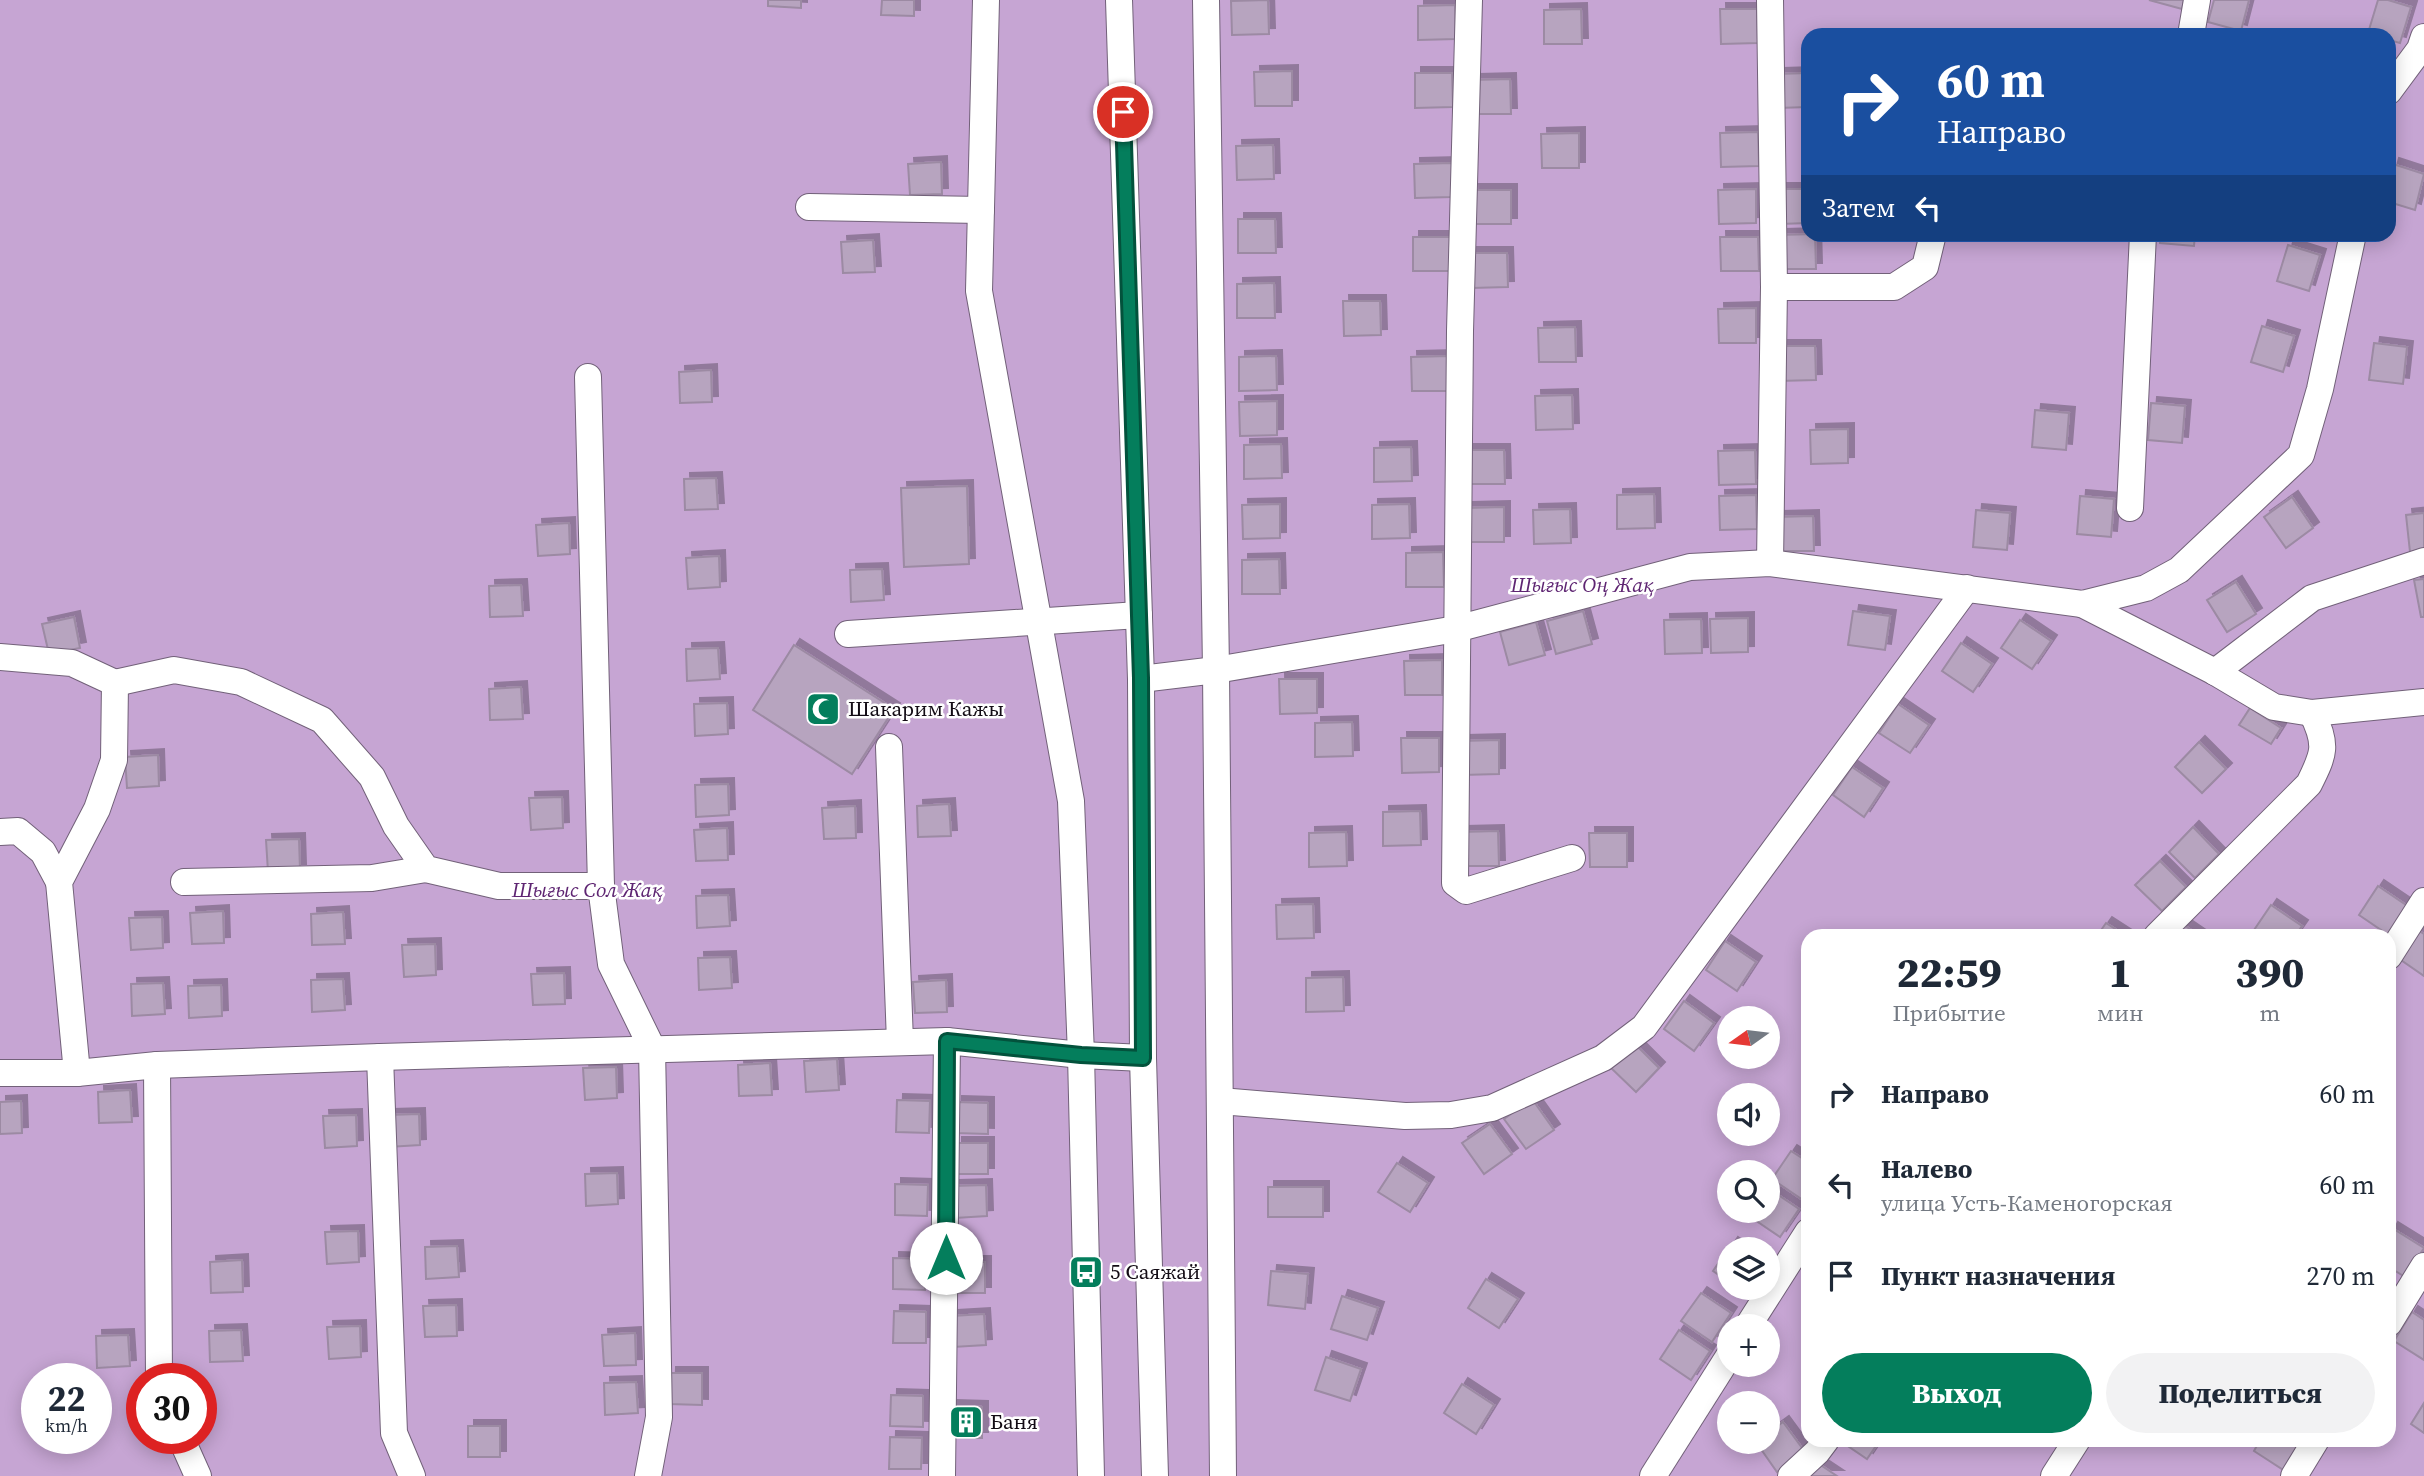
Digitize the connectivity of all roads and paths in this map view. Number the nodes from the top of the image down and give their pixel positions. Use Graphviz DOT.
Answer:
graph roads {
  1 [pos="986,0"];
  2 [pos="1119,0"];
  3 [pos="1206,0"];
  4 [pos="1469,0"];
  5 [pos="1770,0"];
  6 [pos="2197,0"];
  7 [pos="2192,28"];
  8 [pos="2424,37"];
  9 [pos="2396,82"];
  10 [pos="809,207"];
  11 [pos="981,210"];
  12 [pos="1931,242"];
  13 [pos="2143,242"];
  14 [pos="2351,242"];
  15 [pos="1774,287"];
  16 [pos="588,377"];
  17 [pos="2130,508"];
  18 [pos="2424,561"];
  19 [pos="1770,564"];
  20 [pos="1967,588"];
  21 [pos="2082,604"];
  22 [pos="1139,615"];
  23 [pos="1040,622"];
  24 [pos="1456,629"];
  25 [pos="848,634"];
  26 [pos="0,657"];
  27 [pos="1216,670"];
  28 [pos="2215,672"];
  29 [pos="1141,678"];
  30 [pos="115,683"];
  31 [pos="2424,702"];
  32 [pos="2312,713"];
  33 [pos="889,747"];
  34 [pos="0,832"];
  35 [pos="1572,858"];
  36 [pos="426,869"];
  37 [pos="59,882"];
  38 [pos="184,882"];
  39 [pos="601,886"];
  40 [pos="2424,901"];
  41 [pos="2164,929"];
  42 [pos="2396,945"];
  43 [pos="947,1041"];
  44 [pos="900,1042"];
  45 [pos="652,1048"];
  46 [pos="1081,1055"];
  47 [pos="380,1057"];
  48 [pos="1143,1058"];
  49 [pos="157,1065"];
  50 [pos="0,1073"];
  51 [pos="77,1073"];
  52 [pos="1220,1101"];
  53 [pos="1801,1243"];
  54 [pos="2424,1266"];
  55 [pos="2396,1312"];
  56 [pos="1756,1314"];
  57 [pos="159,1363"];
  58 [pos="1717,1375"];
  59 [pos="1821,1447"];
  60 [pos="2073,1447"];
  61 [pos="2312,1447"];
  62 [pos="188,1454"];
  63 [pos="198,1476"];
  64 [pos="412,1476"];
  65 [pos="648,1476"];
  66 [pos="942,1476"];
  67 [pos="1091,1476"];
  68 [pos="1155,1476"];
  69 [pos="1223,1476"];
  70 [pos="1653,1476"];
  71 [pos="1791,1476"];
  72 [pos="2054,1476"];
  73 [pos="2294,1476"];
  1 -- 11 [label="street"];
  2 -- 22 [label="street"];
  3 -- 27 [label="street"];
  4 -- 24 [label="street"];
  5 -- 15 [label="street"];
  6 -- 7 [label="street"];
  8 -- 9 [label="street"];
  10 -- 11 [label="street"];
  11 -- 23 [label="street"];
  12 -- 15 [label="street"];
  13 -- 17 [label="street"];
  14 -- 21 [label="street"];
  15 -- 19 [label="street"];
  16 -- 39 [label="street"];
  18 -- 28 [label="street"];
  19 -- 20 [label="street"];
  19 -- 24 [label="street"];
  20 -- 21 [label="street"];
  20 -- 52 [label="street"];
  21 -- 28 [label="street"];
  22 -- 23 [label="street"];
  22 -- 29 [label="street"];
  23 -- 25 [label="street"];
  23 -- 46 [label="street"];
  24 -- 27 [label="street"];
  24 -- 35 [label="street"];
  26 -- 30 [label="street"];
  27 -- 29 [label="street"];
  27 -- 52 [label="street"];
  28 -- 32 [label="street"];
  29 -- 48 [label="street"];
  30 -- 36 [label="street"];
  30 -- 37 [label="street"];
  31 -- 32 [label="street"];
  32 -- 41 [label="street"];
  33 -- 44 [label="street"];
  34 -- 37 [label="street"];
  36 -- 38 [label="street"];
  36 -- 39 [label="street"];
  37 -- 51 [label="street"];
  39 -- 45 [label="street"];
  40 -- 42 [label="street"];
  43 -- 44 [label="street"];
  43 -- 46 [label="street"];
  43 -- 66 [label="street"];
  44 -- 45 [label="street"];
  45 -- 47 [label="street"];
  45 -- 65 [label="street"];
  46 -- 48 [label="street"];
  46 -- 67 [label="street"];
  47 -- 49 [label="street"];
  47 -- 64 [label="street"];
  48 -- 68 [label="street"];
  49 -- 51 [label="street"];
  49 -- 57 [label="street"];
  50 -- 51 [label="street"];
  52 -- 69 [label="street"];
  53 -- 56 [label="street"];
  54 -- 55 [label="street"];
  58 -- 70 [label="street"];
  59 -- 71 [label="street"];
  60 -- 72 [label="street"];
  61 -- 73 [label="street"];
  62 -- 63 [label="street"];
}
